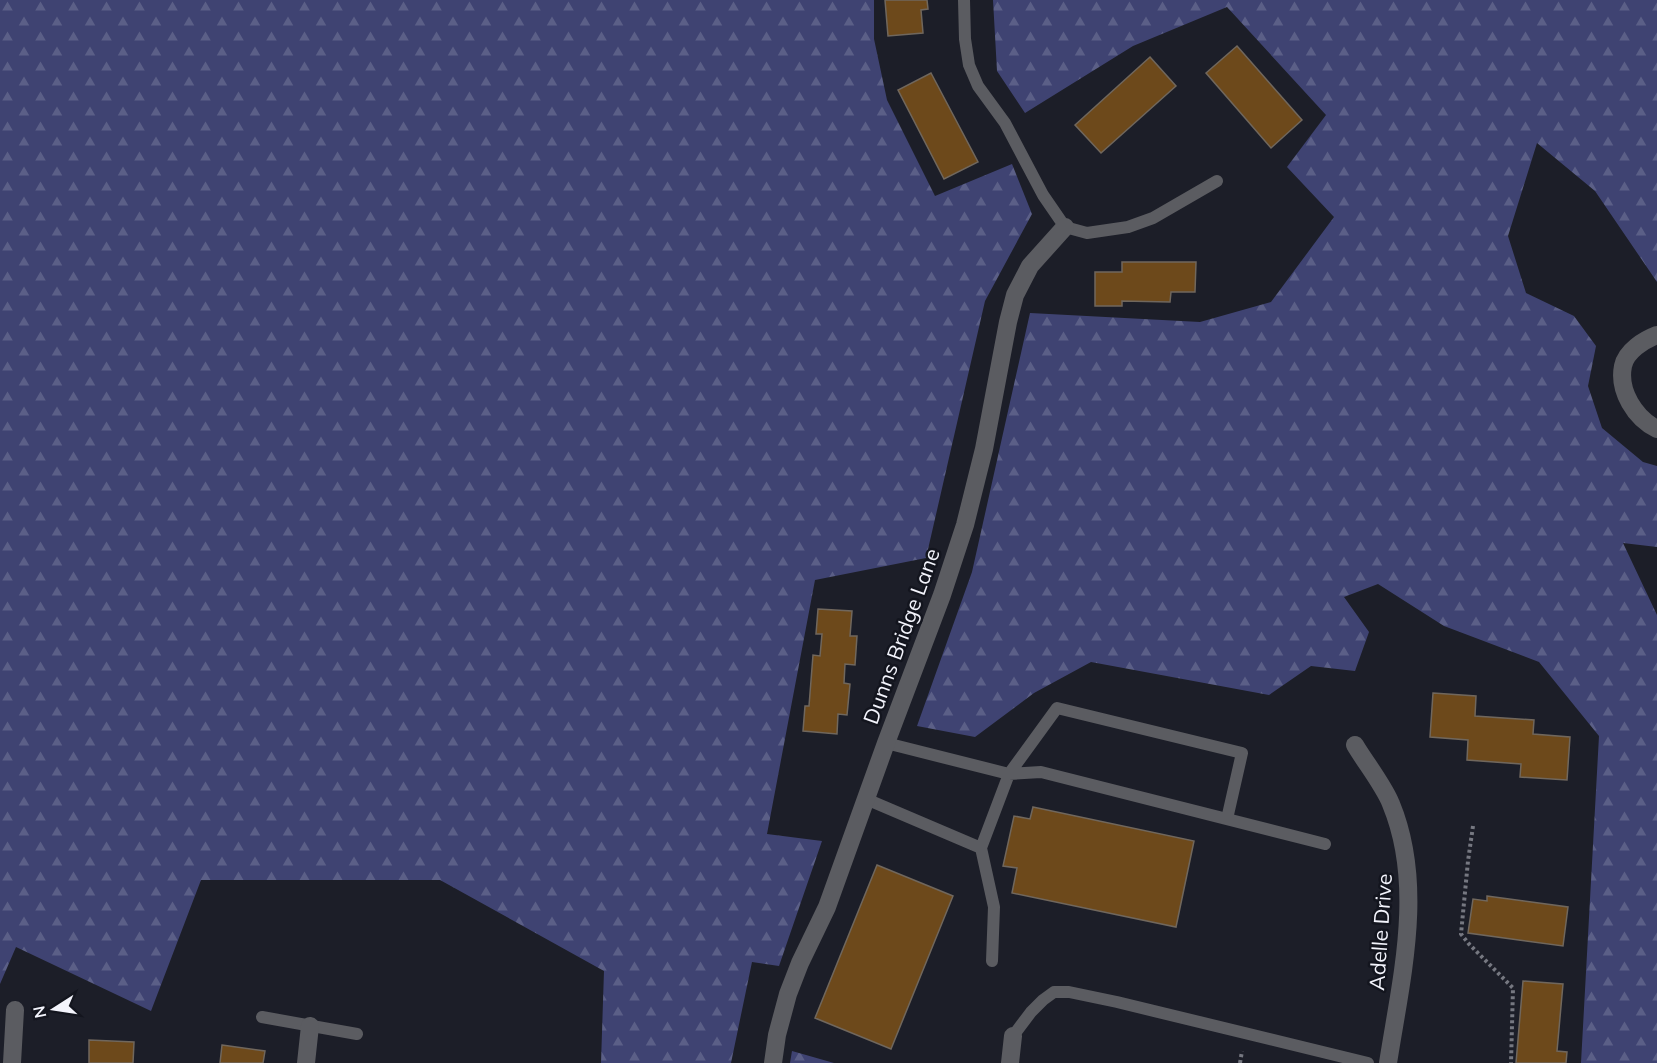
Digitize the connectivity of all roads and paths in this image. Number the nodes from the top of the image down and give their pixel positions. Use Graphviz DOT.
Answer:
graph roads {
  1 [pos="964,0"];
  2 [pos="1217,181"];
  3 [pos="1065,227"];
  4 [pos="1657,335"];
  5 [pos="1657,429"];
  6 [pos="886,743"];
  7 [pos="1354,745"];
  8 [pos="1009,774"];
  9 [pos="866,799"];
  10 [pos="1227,819"];
  11 [pos="1473,826"];
  12 [pos="1325,844"];
  13 [pos="981,848"];
  14 [pos="992,961"];
  15 [pos="15,1010"];
  16 [pos="262,1017"];
  17 [pos="310,1026"];
  18 [pos="357,1034"];
  19 [pos="1013,1036"];
  20 [pos="12,1063"];
  21 [pos="306,1063"];
  22 [pos="773,1063"];
  23 [pos="1010,1063"];
  24 [pos="1368,1063"];
  25 [pos="1388,1063"];
  26 [pos="1511,1063"];
  1 -- 3 [label="lane"];
  2 -- 3 [label="lane"];
  3 -- 6 [label="street, Dunns Bridge Lane"];
  4 -- 5 [label="street"];
  6 -- 8 [label="lane"];
  6 -- 9 [label="street, Dunns Bridge Lane"];
  7 -- 25 [label="street, Adelle Drive"];
  8 -- 10 [label="lane"];
  8 -- 10 [label="lane"];
  8 -- 13 [label="lane"];
  9 -- 13 [label="lane"];
  9 -- 22 [label="street, Dunns Bridge Lane"];
  10 -- 12 [label="lane"];
  11 -- 26 [label="path"];
  13 -- 14 [label="lane"];
  15 -- 20 [label="street"];
  16 -- 17 [label="lane"];
  17 -- 18 [label="lane"];
  17 -- 21 [label="street"];
  19 -- 23 [label="street"];
  19 -- 24 [label="lane"];
}
